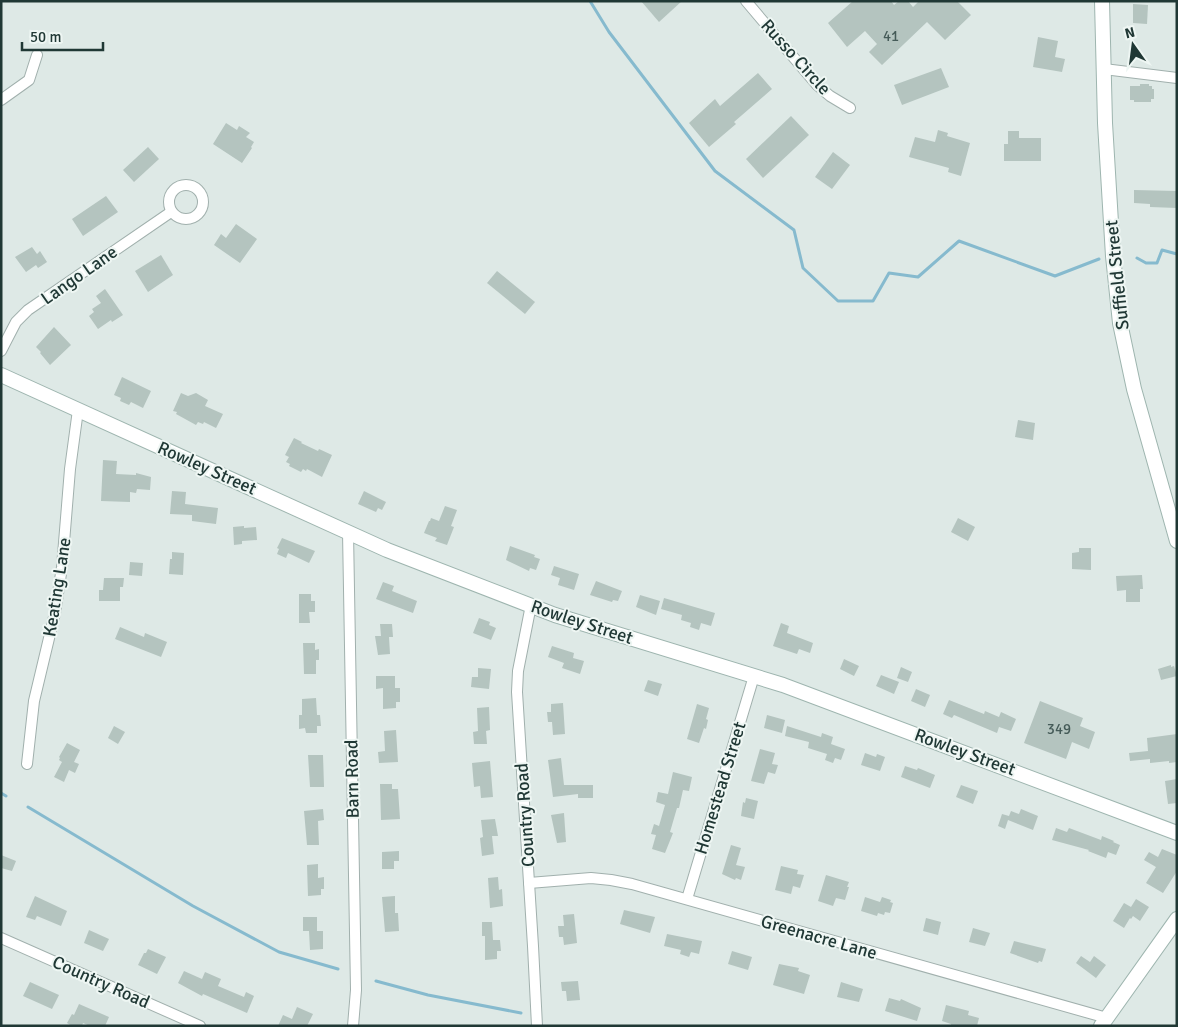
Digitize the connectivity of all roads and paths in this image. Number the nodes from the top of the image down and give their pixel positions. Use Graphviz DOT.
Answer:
graph roads {
  1 [pos="746,1"];
  2 [pos="1102,1"];
  3 [pos="38,55"];
  4 [pos="1104,68"];
  5 [pos="1177,78"];
  6 [pos="1,100"];
  7 [pos="850,108"];
  8 [pos="171,212"];
  9 [pos="1,351"];
  10 [pos="1,375"];
  11 [pos="78,410"];
  12 [pos="348,532"];
  13 [pos="1177,541"];
  14 [pos="531,605"];
  15 [pos="754,676"];
  16 [pos="27,764"];
  17 [pos="1177,833"];
  18 [pos="529,883"];
  19 [pos="687,899"];
  20 [pos="1177,919"];
  21 [pos="1,938"];
  22 [pos="1104,1022"];
  23 [pos="200,1026"];
  24 [pos="353,1026"];
  25 [pos="537,1026"];
  1 -- 7 [label="street, Russo Circle"];
  2 -- 4 [label="street, Suffield Street"];
  3 -- 6 [label="street"];
  4 -- 5 [label="street"];
  4 -- 13 [label="street, Suffield Street"];
  8 -- 9 [label="street, Lango Lane"];
  10 -- 11 [label="street, Rowley Street"];
  11 -- 12 [label="street, Rowley Street"];
  11 -- 16 [label="street, Keating Lane"];
  12 -- 14 [label="street, Rowley Street"];
  12 -- 24 [label="street, Barn Road"];
  14 -- 15 [label="street, Rowley Street"];
  14 -- 18 [label="street, Country Road"];
  15 -- 17 [label="street, Rowley Street"];
  15 -- 19 [label="street, Homestead Street"];
  18 -- 19 [label="street, Greenacre Lane"];
  18 -- 25 [label="street, Country Road"];
  19 -- 22 [label="street, Greenacre Lane"];
  20 -- 22 [label="street"];
  21 -- 23 [label="street, Country Road"];
}
